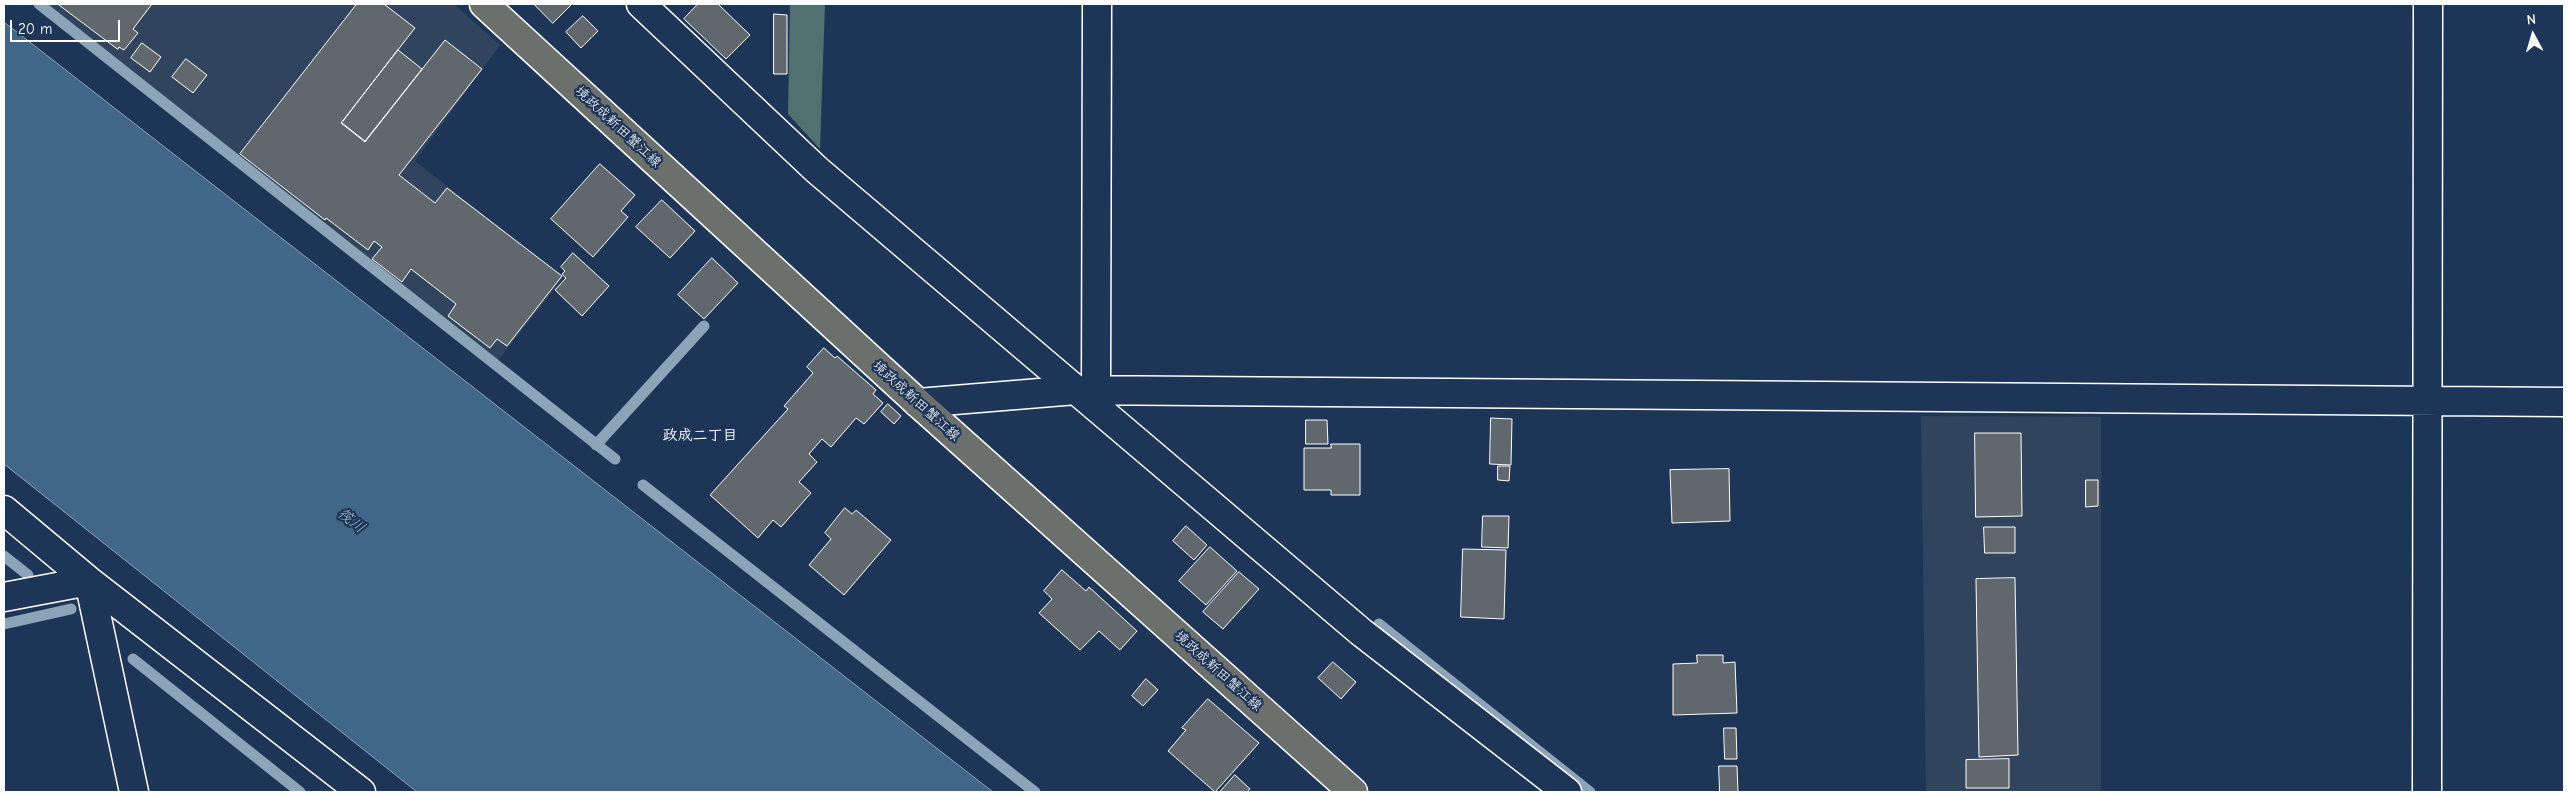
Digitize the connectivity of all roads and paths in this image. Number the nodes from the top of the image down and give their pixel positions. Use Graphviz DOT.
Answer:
graph roads {
  1 [pos="484,4"];
  2 [pos="641,4"];
  3 [pos="1097,4"];
  4 [pos="2428,4"];
  5 [pos="1086,391"];
  6 [pos="2426,401"];
  7 [pos="2564,402"];
  8 [pos="918,403"];
  9 [pos="4,510"];
  10 [pos="89,580"];
  11 [pos="4,597"];
  12 [pos="134,792"];
  13 [pos="361,792"];
  14 [pos="1353,792"];
  15 [pos="1567,792"];
  16 [pos="2427,792"];
  1 -- 8 [label="main road, 境政成新田蟹江線"];
  2 -- 5 [label="street"];
  3 -- 5 [label="street"];
  4 -- 6 [label="street"];
  5 -- 6 [label="street"];
  5 -- 8 [label="street"];
  5 -- 15 [label="street"];
  6 -- 7 [label="street"];
  6 -- 16 [label="street"];
  8 -- 14 [label="main road, 境政成新田蟹江線"];
  9 -- 10 [label="street"];
  10 -- 11 [label="street"];
  10 -- 12 [label="street"];
  10 -- 13 [label="street"];
}
